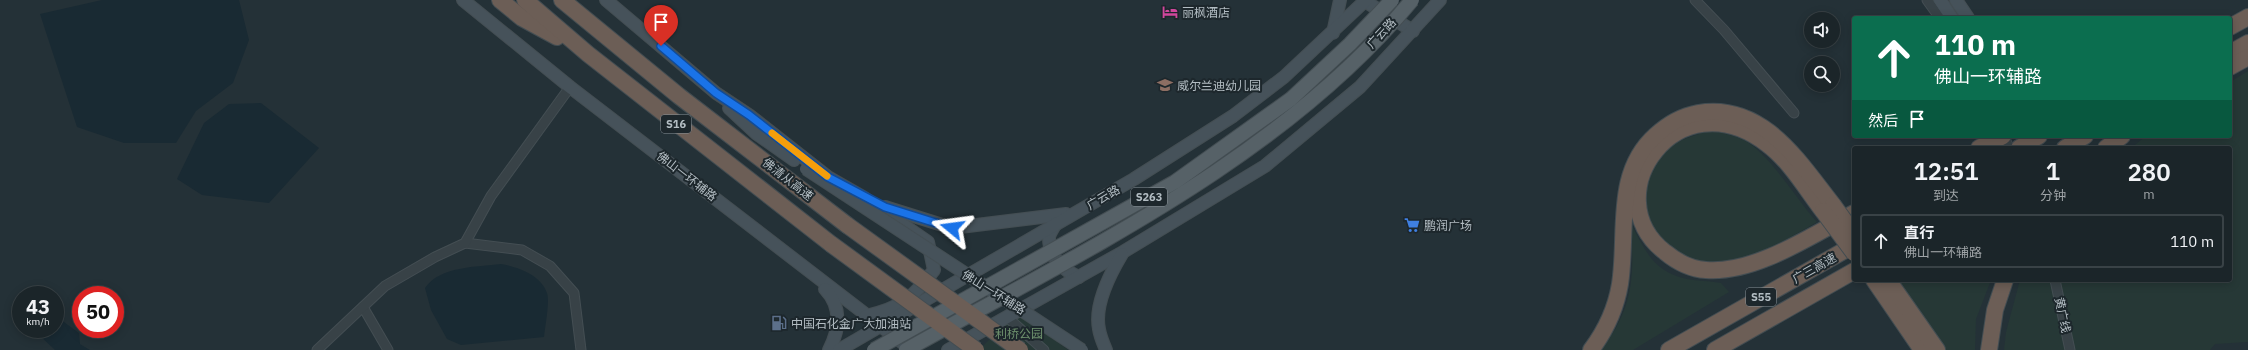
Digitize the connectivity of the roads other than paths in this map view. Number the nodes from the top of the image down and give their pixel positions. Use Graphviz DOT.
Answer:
graph roads {
  1 [pos="463,0"];
  2 [pos="500,0"];
  3 [pos="525,0"];
  4 [pos="562,0"];
  5 [pos="606,0"];
  6 [pos="1340,0"];
  7 [pos="1365,0"];
  8 [pos="1392,0"];
  9 [pos="1412,0"];
  10 [pos="1440,0"];
  11 [pos="1695,0"];
  12 [pos="1927,0"];
  13 [pos="1940,0"];
  14 [pos="1956,0"];
  15 [pos="1939,16"];
  16 [pos="1951,16"];
  17 [pos="1967,16"];
  18 [pos="2248,16"];
  19 [pos="2232,26"];
  20 [pos="1413,31"];
  21 [pos="1333,33"];
  22 [pos="2248,43"];
  23 [pos="2232,52"];
  24 [pos="588,54"];
  25 [pos="2248,57"];
  26 [pos="2232,66"];
  27 [pos="570,86"];
  28 [pos="716,93"];
  29 [pos="1794,113"];
  30 [pos="1999,138"];
  31 [pos="2036,138"];
  32 [pos="2082,138"];
  33 [pos="2119,138"];
  34 [pos="1983,146"];
  35 [pos="2022,146"];
  36 [pos="2068,146"];
  37 [pos="2109,146"];
  38 [pos="863,197"];
  39 [pos="1828,208"];
  40 [pos="1076,213"];
  41 [pos="1852,214"];
  42 [pos="1056,223"];
  43 [pos="1852,232"];
  44 [pos="466,243"];
  45 [pos="1852,246"];
  46 [pos="1852,250"];
  47 [pos="1123,252"];
  48 [pos="1852,272"];
  49 [pos="813,276"];
  50 [pos="1079,277"];
  51 [pos="1876,282"];
  52 [pos="1889,282"];
  53 [pos="2004,282"];
  54 [pos="2056,282"];
  55 [pos="1895,298"];
  56 [pos="363,307"];
  57 [pos="866,316"];
  58 [pos="1008,318"];
  59 [pos="879,326"];
  60 [pos="317,350"];
  61 [pos="388,350"];
  62 [pos="581,350"];
  63 [pos="829,350"];
  64 [pos="840,350"];
  65 [pos="874,350"];
  66 [pos="906,350"];
  67 [pos="912,350"];
  68 [pos="948,350"];
  69 [pos="976,350"];
  70 [pos="1020,350"];
  71 [pos="1044,350"];
  72 [pos="1082,350"];
  73 [pos="1106,350"];
  74 [pos="1591,350"];
  75 [pos="1669,350"];
  76 [pos="1715,350"];
  77 [pos="1922,350"];
  78 [pos="1937,350"];
  79 [pos="1989,350"];
  80 [pos="2070,350"];
  1 -- 27 [label="main road, 佛山一环辅路"];
  2 -- 24 [label="highway"];
  3 -- 24 [label="highway, 佛清从高速 / S16"];
  4 -- 70 [label="highway, 佛清从高速 / S16, bridge"];
  5 -- 28 [label="main road"];
  6 -- 21 [label="main road"];
  7 -- 20 [label="main road"];
  7 -- 21 [label="main road, 广云路 / S263"];
  8 -- 20 [label="main road"];
  8 -- 65 [label="main road, 广云路 / S263, bridge"];
  9 -- 66 [label="main road, 广云路 / S263, bridge"];
  10 -- 20 [label="main road, S263"];
  11 -- 29 [label="street"];
  12 -- 15 [label="street"];
  13 -- 16 [label="main road"];
  14 -- 17 [label="main road"];
  18 -- 19 [label="highway"];
  20 -- 47 [label="main road, 广云路 / S263"];
  21 -- 40 [label="main road, 广云路 / S263"];
  22 -- 23 [label="highway"];
  24 -- 69 [label="highway, 佛清从高速 / S16, bridge"];
  25 -- 26 [label="highway"];
  27 -- 44 [label="street"];
  27 -- 49 [label="main road, 佛山一环辅路"];
  28 -- 38 [label="main road"];
  28 -- 72 [label="main road, 佛山一环辅路, bridge"];
  30 -- 34 [label="highway"];
  31 -- 35 [label="highway"];
  32 -- 36 [label="highway"];
  33 -- 37 [label="highway"];
  38 -- 40 [label="main road"];
  38 -- 57 [label="main road"];
  39 -- 41 [label="highway"];
  39 -- 43 [label="highway, bridge"];
  39 -- 46 [label="highway, bridge"];
  39 -- 74 [label="highway"];
  40 -- 42 [label="main road, 广云路 / S263"];
  42 -- 50 [label="main road"];
  42 -- 59 [label="main road, 广云路 / S263"];
  44 -- 56 [label="street"];
  44 -- 62 [label="street"];
  45 -- 75 [label="highway, 广三高速 / S55"];
  47 -- 50 [label="main road, 广云路 / S263"];
  47 -- 73 [label="main road"];
  48 -- 76 [label="highway, 广三高速 / S55"];
  49 -- 57 [label="main road, 佛山一环辅路"];
  49 -- 63 [label="main road"];
  50 -- 58 [label="main road, 广云路 / S263"];
  51 -- 55 [label="highway"];
  52 -- 55 [label="highway"];
  53 -- 79 [label="highway"];
  54 -- 80 [label="street, 黄广线"];
  55 -- 77 [label="highway"];
  55 -- 78 [label="highway"];
  56 -- 60 [label="street"];
  56 -- 61 [label="street"];
  57 -- 59 [label="main road, 佛山一环辅路"];
  58 -- 68 [label="main road, 广云路 / S263"];
  58 -- 71 [label="street"];
  59 -- 64 [label="main road, 广云路 / S263"];
  59 -- 67 [label="main road, 佛山一环辅路"];
}
